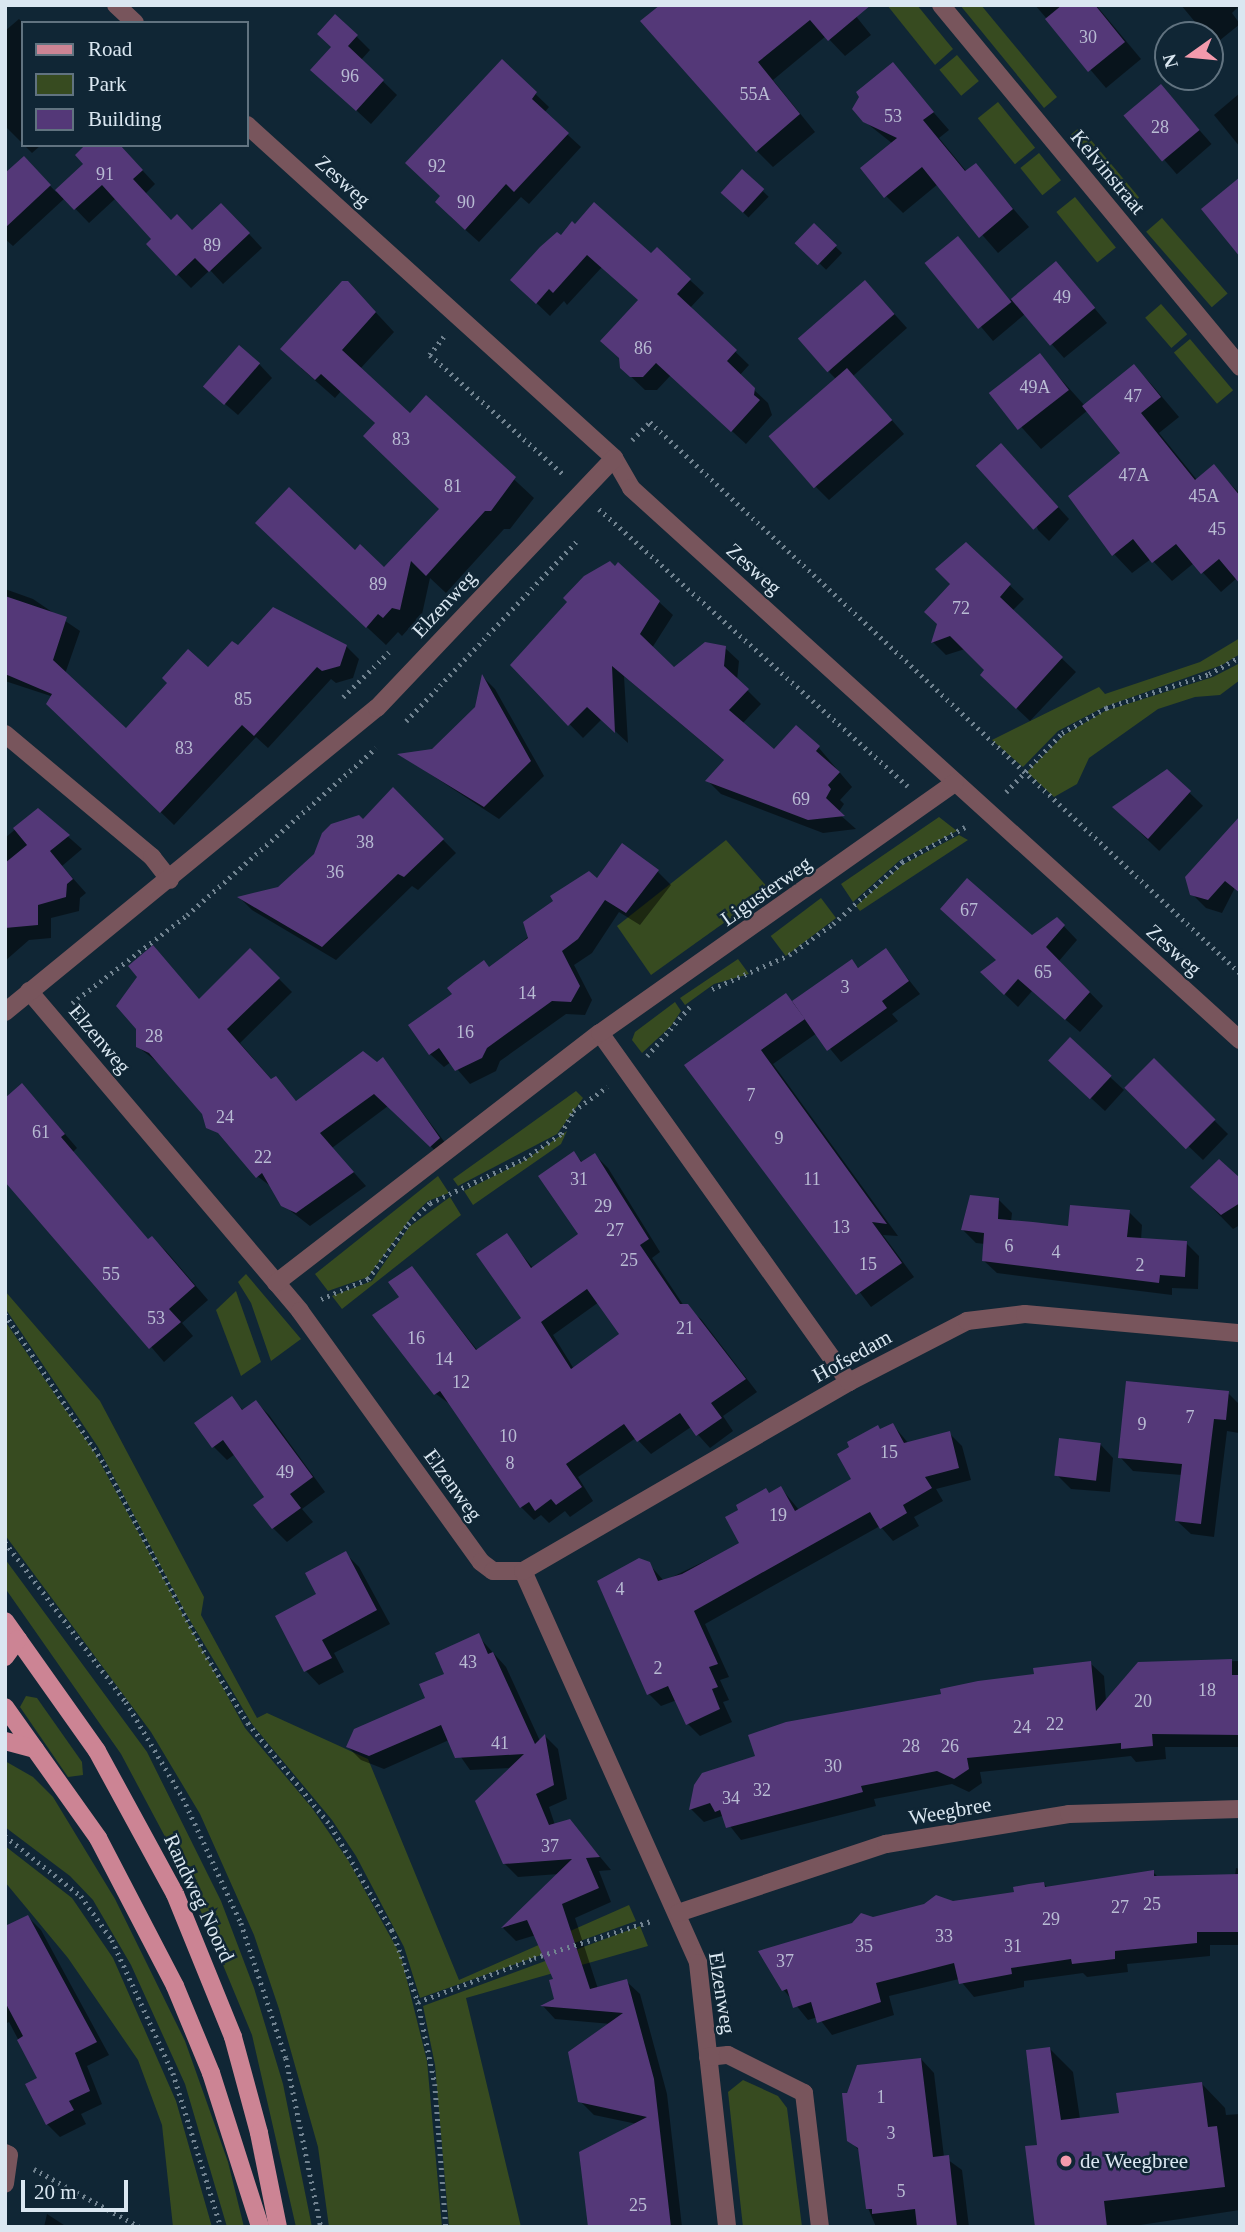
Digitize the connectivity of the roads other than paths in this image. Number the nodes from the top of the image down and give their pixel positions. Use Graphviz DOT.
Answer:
graph roads {
  1 [pos="116,5"];
  2 [pos="941,5"];
  3 [pos="133,21"];
  4 [pos="248,126"];
  5 [pos="1240,367"];
  6 [pos="614,458"];
  7 [pos="5,734"];
  8 [pos="955,783"];
  9 [pos="170,880"];
  10 [pos="29,991"];
  11 [pos="5,1012"];
  12 [pos="600,1033"];
  13 [pos="1240,1041"];
  14 [pos="275,1283"];
  15 [pos="1240,1333"];
  16 [pos="849,1382"];
  17 [pos="523,1571"];
  18 [pos="5,1621"];
  19 [pos="12,1639"];
  20 [pos="5,1657"];
  21 [pos="5,1707"];
  22 [pos="5,1741"];
  23 [pos="35,1748"];
  24 [pos="1240,1809"];
  25 [pos="678,1913"];
  26 [pos="708,2057"];
  27 [pos="7,2154"];
  28 [pos="5,2184"];
  29 [pos="260,2227"];
  30 [pos="278,2227"];
  31 [pos="727,2227"];
  32 [pos="820,2227"];
  1 -- 3 [label="street"];
  2 -- 5 [label="street, Kelvinstraat"];
  4 -- 6 [label="street, Zesweg"];
  6 -- 8 [label="street, Zesweg"];
  6 -- 9 [label="street, Elzenweg"];
  7 -- 9 [label="street"];
  8 -- 12 [label="street, Ligusterweg"];
  8 -- 13 [label="street, Zesweg"];
  9 -- 10 [label="street, Elzenweg"];
  10 -- 11 [label="street, Elzenweg"];
  10 -- 14 [label="street, Elzenweg"];
  12 -- 14 [label="street, Ligusterweg"];
  12 -- 16 [label="street"];
  14 -- 17 [label="street, Elzenweg"];
  15 -- 16 [label="street, Hofsedam"];
  16 -- 17 [label="street, Hofsedam"];
  17 -- 25 [label="street, Elzenweg"];
  18 -- 19 [label="main road, Randweg Noord"];
  19 -- 20 [label="main road"];
  19 -- 30 [label="main road, Randweg Noord"];
  21 -- 23 [label="main road"];
  22 -- 23 [label="main road"];
  23 -- 29 [label="main road"];
  24 -- 25 [label="street, Weegbree"];
  25 -- 26 [label="street, Elzenweg"];
  26 -- 31 [label="street, Elzenweg"];
  26 -- 32 [label="street, Elzenweg"];
  27 -- 28 [label="street"];
}
